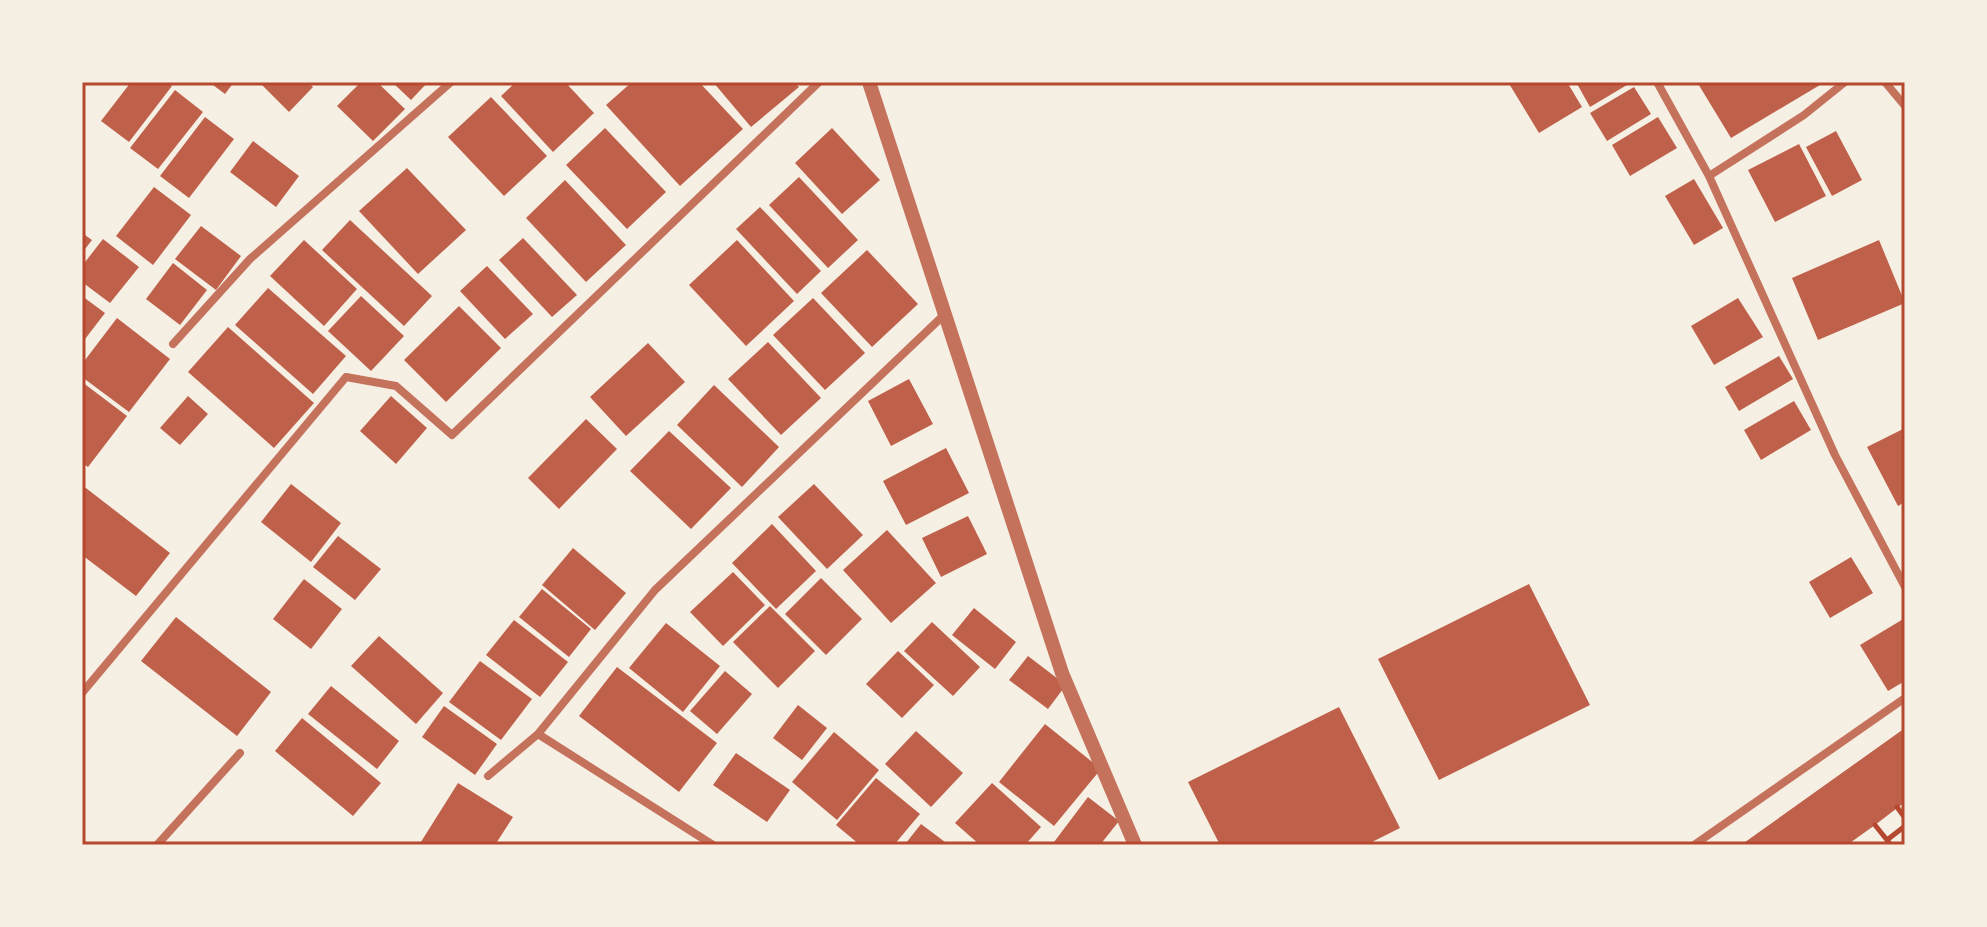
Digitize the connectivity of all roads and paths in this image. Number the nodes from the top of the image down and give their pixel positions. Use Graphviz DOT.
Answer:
graph roads {
  1 [pos="451,82"];
  2 [pos="819,82"];
  3 [pos="869,82"];
  4 [pos="1657,82"];
  5 [pos="1845,82"];
  6 [pos="1885,82"];
  7 [pos="1905,106"];
  8 [pos="1709,176"];
  9 [pos="946,313"];
  10 [pos="173,344"];
  11 [pos="1905,587"];
  12 [pos="82,693"];
  13 [pos="1905,698"];
  14 [pos="538,734"];
  15 [pos="240,753"];
  16 [pos="488,776"];
  17 [pos="1897,807"];
  18 [pos="1905,818"];
  19 [pos="1875,825"];
  20 [pos="1905,826"];
  21 [pos="1889,842"];
  22 [pos="157,845"];
  23 [pos="713,845"];
  24 [pos="1135,845"];
  25 [pos="1694,845"];
  1 -- 10 [label="street"];
  2 -- 12 [label="street"];
  3 -- 9 [label="street"];
  4 -- 8 [label="street"];
  5 -- 8 [label="street"];
  6 -- 7 [label="street"];
  8 -- 11 [label="street"];
  9 -- 14 [label="street"];
  9 -- 24 [label="street"];
  13 -- 25 [label="street"];
  14 -- 16 [label="street"];
  14 -- 23 [label="street"];
  15 -- 22 [label="street"];
  17 -- 18 [label="path"];
  19 -- 21 [label="path"];
  20 -- 21 [label="path"];
}
